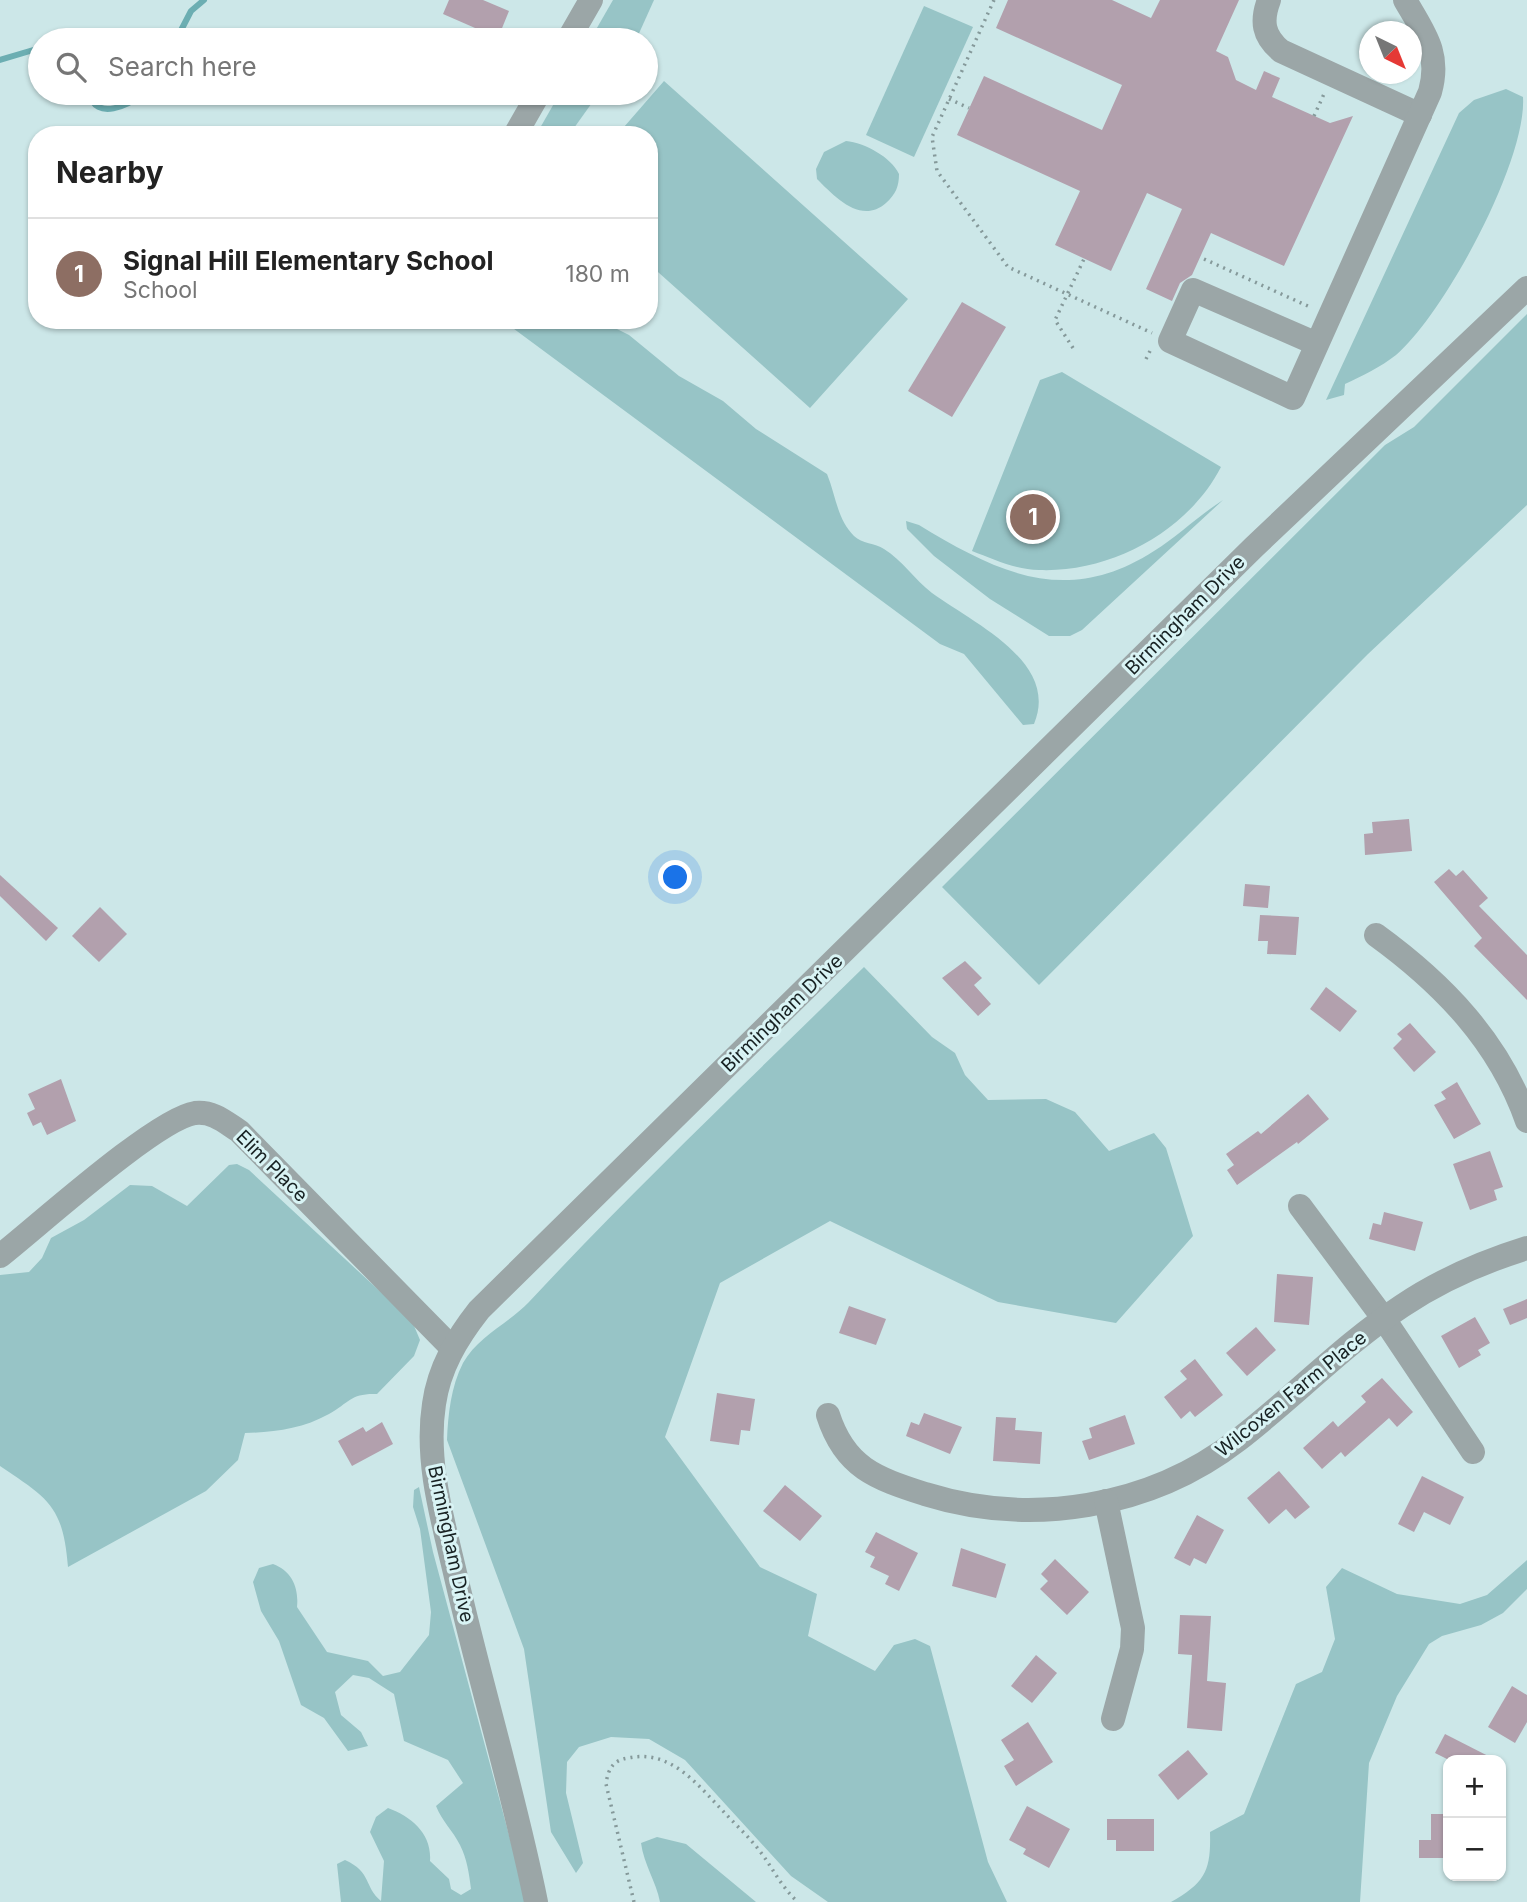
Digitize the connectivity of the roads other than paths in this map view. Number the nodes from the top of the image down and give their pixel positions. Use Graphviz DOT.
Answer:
graph roads {
  1 [pos="591,0"];
  2 [pos="1269,0"];
  3 [pos="1405,0"];
  4 [pos="575,28"];
  5 [pos="532,105"];
  6 [pos="1420,115"];
  7 [pos="520,126"];
  8 [pos="1527,288"];
  9 [pos="1317,344"];
  10 [pos="1376,935"];
  11 [pos="1527,1121"];
  12 [pos="1300,1206"];
  13 [pos="1527,1248"];
  14 [pos="0,1256"];
  15 [pos="1384,1319"];
  16 [pos="452,1348"];
  17 [pos="828,1415"];
  18 [pos="1473,1452"];
  19 [pos="1106,1501"];
  20 [pos="1113,1719"];
  21 [pos="536,1902"];
  1 -- 4 [label="street"];
  2 -- 6 [label="street"];
  3 -- 6 [label="street"];
  5 -- 7 [label="street"];
  6 -- 9 [label="street"];
  8 -- 16 [label="street, Birmingham Drive"];
  9 -- 9 [label="street"];
  10 -- 11 [label="street"];
  12 -- 15 [label="street"];
  13 -- 15 [label="street, Wilcoxen Farm Place"];
  14 -- 16 [label="street, Elim Place"];
  15 -- 18 [label="street"];
  15 -- 19 [label="street, Wilcoxen Farm Place"];
  16 -- 21 [label="street, Birmingham Drive"];
  17 -- 19 [label="street, Wilcoxen Farm Place"];
  19 -- 20 [label="street"];
}
